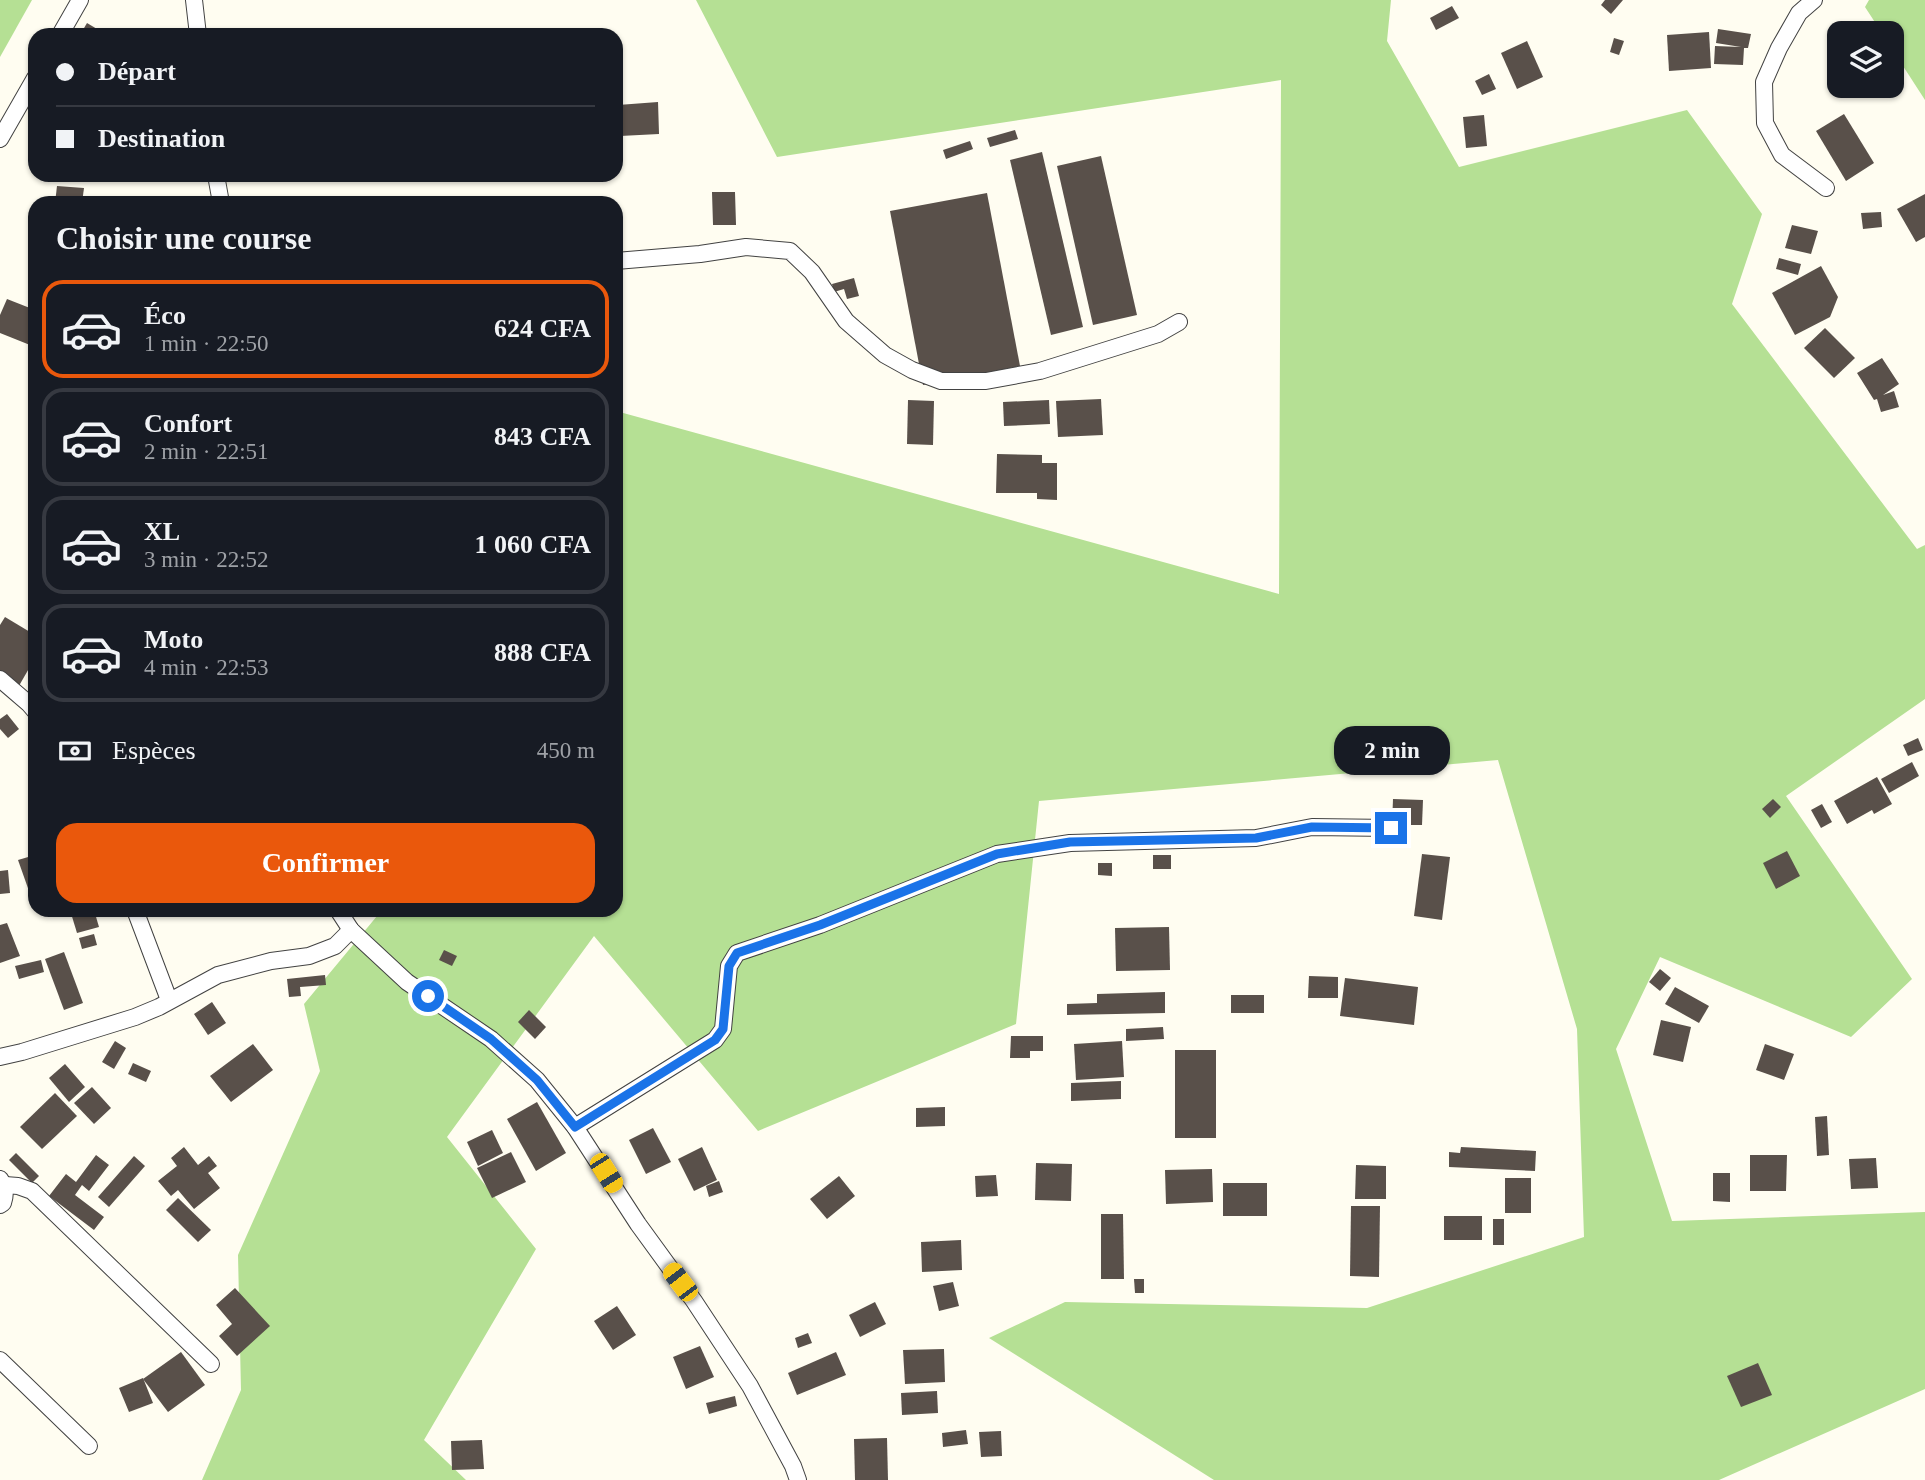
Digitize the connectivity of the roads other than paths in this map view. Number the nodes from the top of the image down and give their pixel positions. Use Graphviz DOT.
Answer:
graph roads {
  1 [pos="80,0"];
  2 [pos="194,0"];
  3 [pos="1814,0"];
  4 [pos="64,28"];
  5 [pos="197,28"];
  6 [pos="28,90"];
  7 [pos="0,139"];
  8 [pos="1826,188"];
  9 [pos="623,260"];
  10 [pos="1180,322"];
  11 [pos="0,679"];
  12 [pos="28,703"];
  13 [pos="1391,828"];
  14 [pos="138,917"];
  15 [pos="343,917"];
  16 [pos="351,930"];
  17 [pos="169,1000"];
  18 [pos="0,1057"];
  19 [pos="575,1127"];
  20 [pos="2,1182"];
  21 [pos="0,1205"];
  22 [pos="0,1360"];
  23 [pos="211,1364"];
  24 [pos="89,1446"];
  25 [pos="798,1480"];
  1 -- 4 [label="street"];
  2 -- 5 [label="street"];
  3 -- 8 [label="street"];
  6 -- 7 [label="street"];
  9 -- 10 [label="street"];
  11 -- 12 [label="street"];
  13 -- 19 [label="street"];
  14 -- 17 [label="street"];
  15 -- 16 [label="street"];
  16 -- 17 [label="street"];
  16 -- 19 [label="street"];
  17 -- 18 [label="street"];
  19 -- 25 [label="street"];
  20 -- 21 [label="street"];
  20 -- 23 [label="street"];
  22 -- 24 [label="street"];
}
